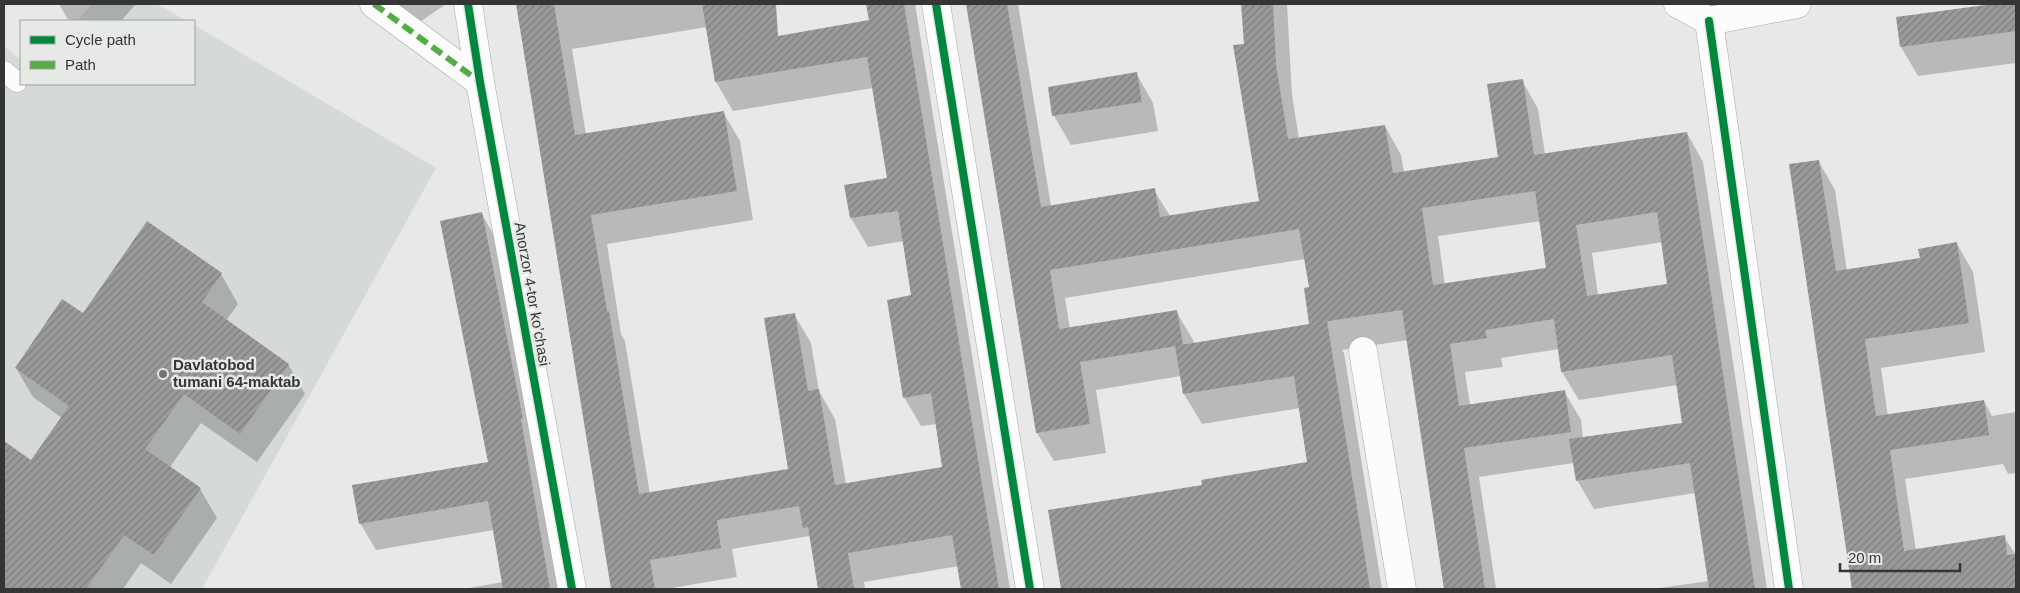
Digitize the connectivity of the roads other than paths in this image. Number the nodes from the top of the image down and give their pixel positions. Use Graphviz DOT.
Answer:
graph roads {
  1 [pos="374,4"];
  2 [pos="468,4"];
  3 [pos="936,4"];
  4 [pos="1678,4"];
  5 [pos="1797,4"];
  6 [pos="1709,21"];
  7 [pos="480,82"];
  8 [pos="1363,351"];
  9 [pos="572,589"];
  10 [pos="1030,589"];
  11 [pos="1402,589"];
  12 [pos="1789,589"];
  1 -- 7 [label="street"];
  2 -- 7 [label="street, Anorzor 4-tor koʼchasi"];
  3 -- 10 [label="street"];
  4 -- 6 [label="street"];
  5 -- 6 [label="street"];
  6 -- 12 [label="street"];
  7 -- 9 [label="street, Anorzor 4-tor koʼchasi"];
  8 -- 11 [label="street"];
}
